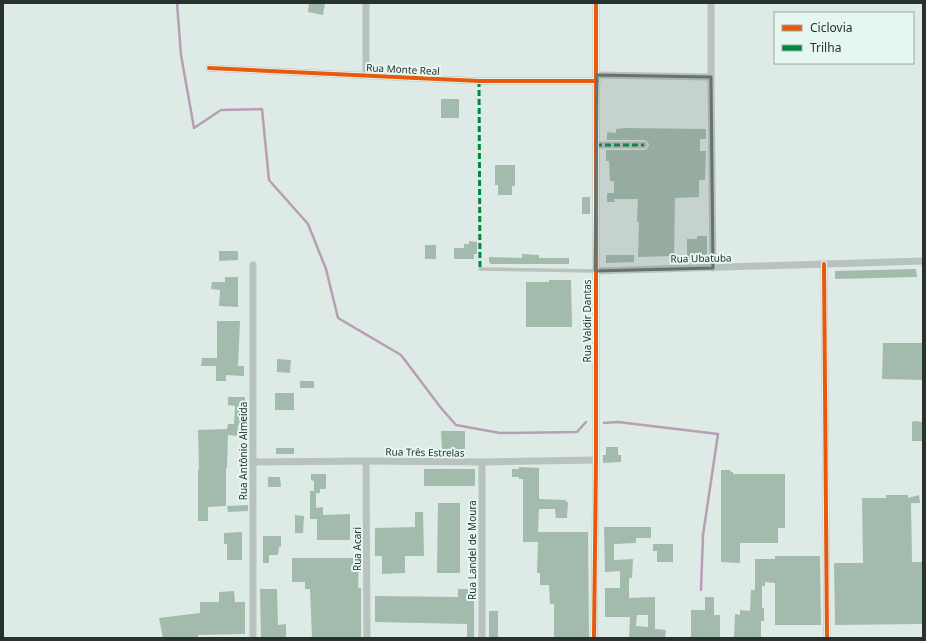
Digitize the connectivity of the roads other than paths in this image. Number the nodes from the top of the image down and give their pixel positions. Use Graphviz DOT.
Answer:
graph roads {
  1 [pos="366,3"];
  2 [pos="596,3"];
  3 [pos="711,3"];
  4 [pos="210,68"];
  5 [pos="366,75"];
  6 [pos="711,77"];
  7 [pos="597,78"];
  8 [pos="596,145"];
  9 [pos="644,145"];
  10 [pos="923,261"];
  11 [pos="824,264"];
  12 [pos="253,265"];
  13 [pos="713,268"];
  14 [pos="480,269"];
  15 [pos="595,270"];
  16 [pos="596,460"];
  17 [pos="366,461"];
  18 [pos="253,462"];
  19 [pos="482,462"];
  20 [pos="253,638"];
  21 [pos="367,638"];
  22 [pos="482,638"];
  23 [pos="594,638"];
  24 [pos="827,638"];
  1 -- 5 [label="street"];
  2 -- 7 [label="street, Rua Valdir Dantas"];
  3 -- 6 [label="street"];
  4 -- 5 [label="street, Rua Monte Real"];
  5 -- 7 [label="street, Rua Monte Real"];
  6 -- 7 [label="street, Rua Monte Real"];
  6 -- 13 [label="street"];
  7 -- 8 [label="street, Rua Valdir Dantas"];
  8 -- 9 [label="street"];
  8 -- 15 [label="street, Rua Valdir Dantas"];
  10 -- 11 [label="street, Rua Ubatuba"];
  11 -- 13 [label="street, Rua Ubatuba"];
  11 -- 24 [label="street"];
  12 -- 18 [label="street, Rua Antônio Almeida"];
  13 -- 15 [label="street, Rua Ubatuba"];
  14 -- 15 [label="lane, Rua Ubatuba"];
  15 -- 16 [label="street, Rua Valdir Dantas"];
  16 -- 19 [label="street, Rua Três Estrelas"];
  16 -- 23 [label="street, Rua Valdir Dantas"];
  17 -- 18 [label="street, Rua Três Estrelas"];
  17 -- 19 [label="street, Rua Três Estrelas"];
  17 -- 21 [label="street, Rua Acari"];
  18 -- 20 [label="street, Rua Antônio Almeida"];
  19 -- 22 [label="street, Rua Landel de Moura"];
}
